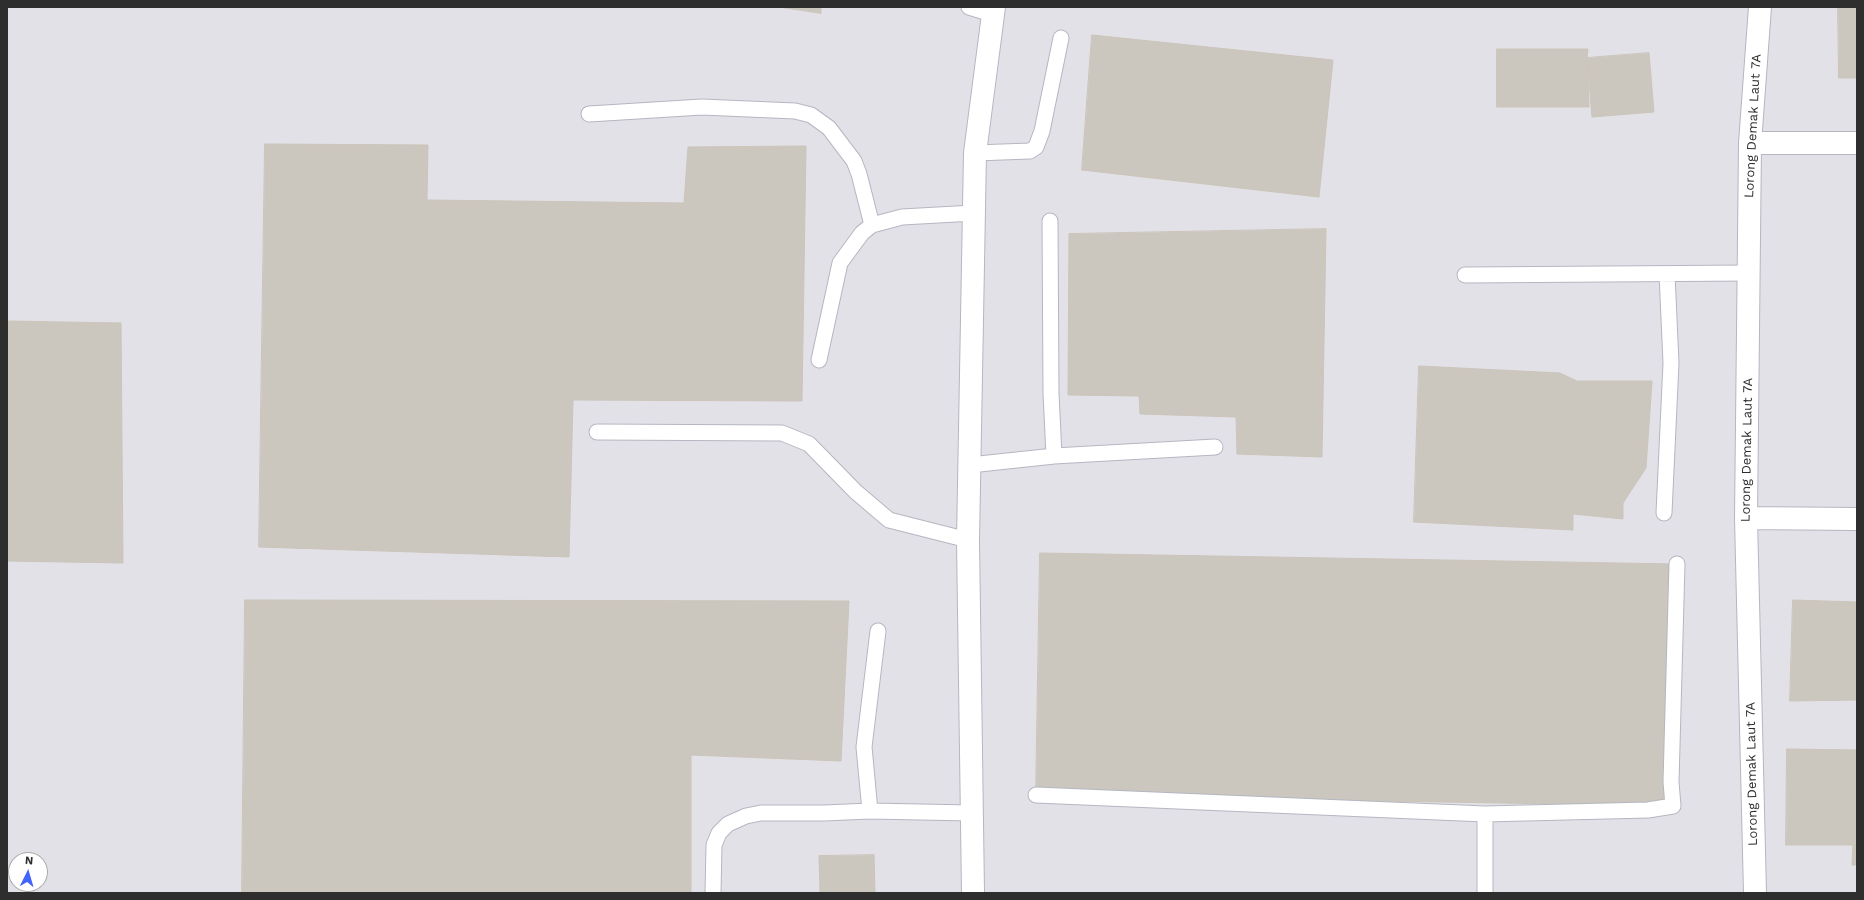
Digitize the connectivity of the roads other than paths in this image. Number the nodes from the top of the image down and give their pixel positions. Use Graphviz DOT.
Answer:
graph roads {
  1 [pos="969,7"];
  2 [pos="1760,7"];
  3 [pos="993,11"];
  4 [pos="1061,38"];
  5 [pos="589,114"];
  6 [pos="1750,143"];
  7 [pos="1857,143"];
  8 [pos="975,153"];
  9 [pos="974,213"];
  10 [pos="1050,221"];
  11 [pos="872,225"];
  12 [pos="1749,273"];
  13 [pos="1667,274"];
  14 [pos="1465,275"];
  15 [pos="819,360"];
  16 [pos="597,432"];
  17 [pos="1215,447"];
  18 [pos="1054,456"];
  19 [pos="970,465"];
  20 [pos="1664,513"];
  21 [pos="1746,518"];
  22 [pos="1857,519"];
  23 [pos="968,540"];
  24 [pos="1677,564"];
  25 [pos="878,631"];
  26 [pos="1036,795"];
  27 [pos="870,811"];
  28 [pos="971,813"];
  29 [pos="1485,814"];
  30 [pos="713,893"];
  31 [pos="973,893"];
  32 [pos="1484,893"];
  33 [pos="1754,893"];
  1 -- 3 [label="lane"];
  2 -- 6 [label="street, Lorong Demak Laut 7A"];
  3 -- 8 [label="street"];
  4 -- 8 [label="lane"];
  5 -- 11 [label="lane"];
  6 -- 7 [label="street"];
  6 -- 12 [label="street, Lorong Demak Laut 7A"];
  8 -- 9 [label="street"];
  9 -- 11 [label="lane"];
  9 -- 19 [label="street"];
  10 -- 18 [label="lane"];
  11 -- 15 [label="lane"];
  12 -- 13 [label="lane"];
  12 -- 21 [label="street, Lorong Demak Laut 7A"];
  13 -- 14 [label="lane"];
  13 -- 20 [label="lane"];
  16 -- 23 [label="lane"];
  17 -- 18 [label="lane"];
  18 -- 19 [label="lane"];
  19 -- 23 [label="street"];
  21 -- 22 [label="street"];
  21 -- 33 [label="street, Lorong Demak Laut 7A"];
  23 -- 28 [label="street"];
  24 -- 29 [label="lane"];
  25 -- 27 [label="lane"];
  26 -- 29 [label="lane"];
  27 -- 28 [label="lane"];
  27 -- 30 [label="lane"];
  28 -- 31 [label="street"];
  29 -- 32 [label="lane"];
}
